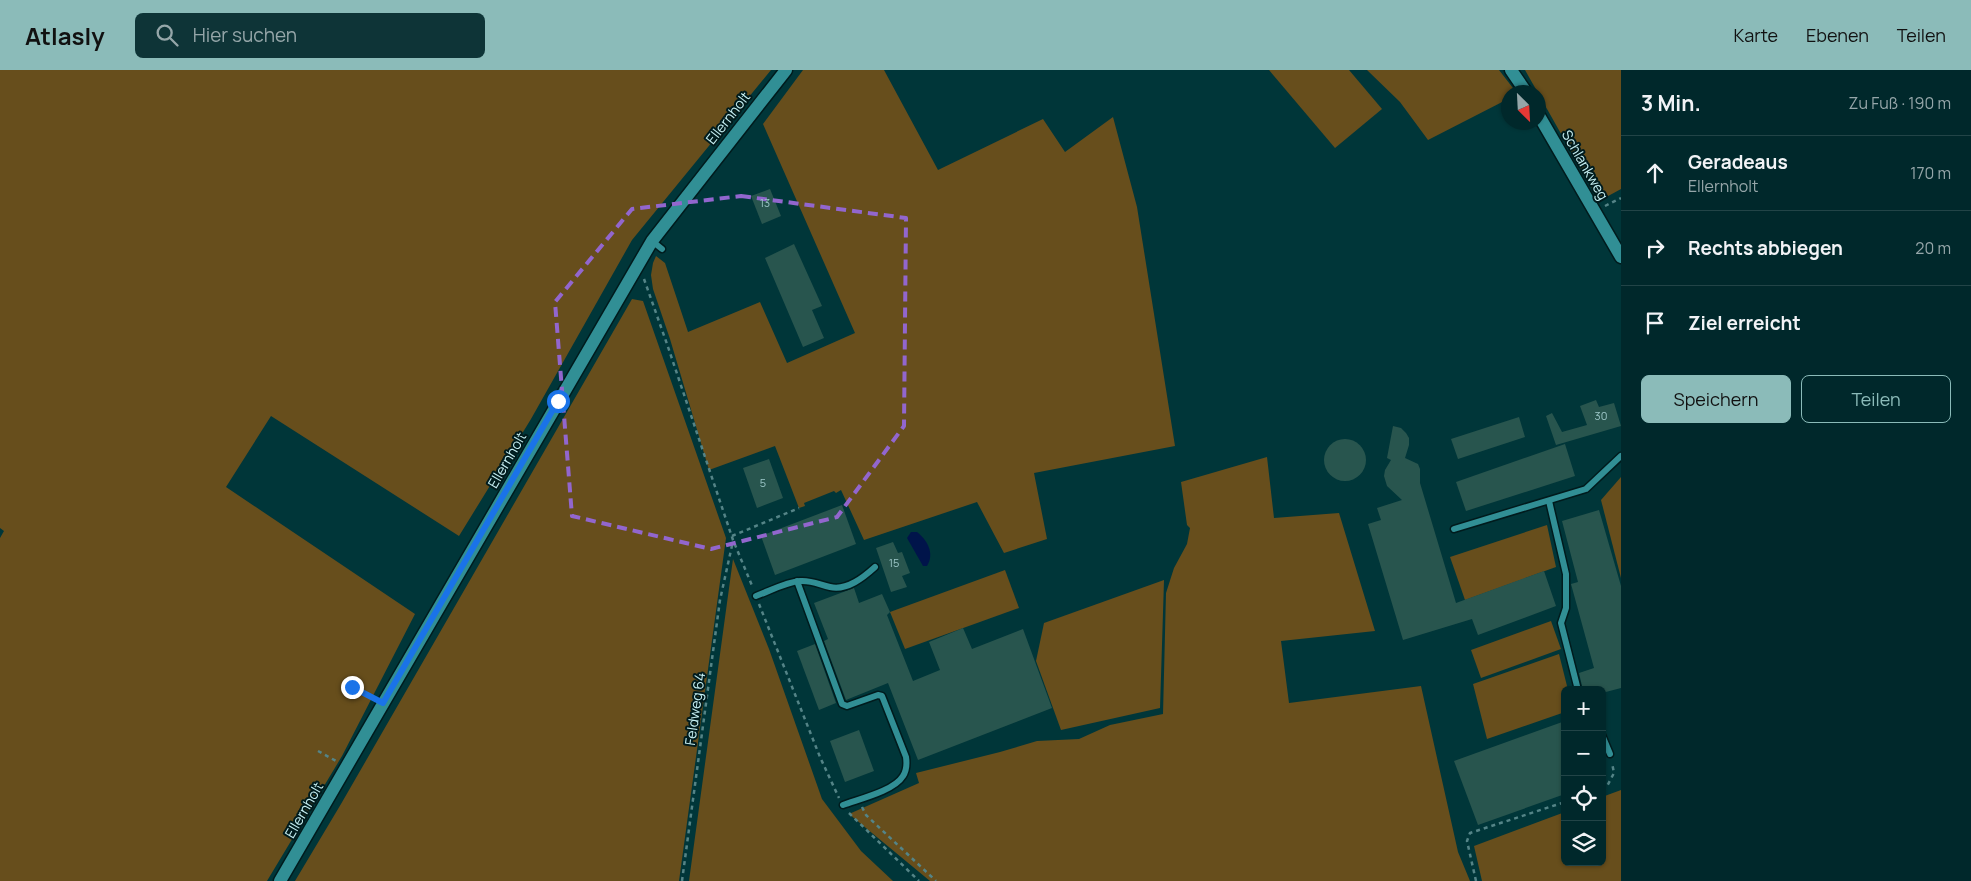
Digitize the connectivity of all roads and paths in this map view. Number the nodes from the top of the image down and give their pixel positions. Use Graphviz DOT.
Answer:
graph roads {
  1 [pos="786,70"];
  2 [pos="1512,70"];
  3 [pos="1522,85"];
  4 [pos="1546,128"];
  5 [pos="1621,198"];
  6 [pos="1595,211"];
  7 [pos="1621,257"];
  8 [pos="1621,456"];
  9 [pos="1549,500"];
  10 [pos="799,508"];
  11 [pos="1454,529"];
  12 [pos="875,567"];
  13 [pos="797,581"];
  14 [pos="756,596"];
  15 [pos="1577,686"];
  16 [pos="352,687"];
  17 [pos="383,703"];
  18 [pos="1606,745"];
  19 [pos="318,751"];
  20 [pos="1610,754"];
  21 [pos="346,766"];
  22 [pos="1606,788"];
  23 [pos="857,800"];
  24 [pos="1561,803"];
  25 [pos="843,805"];
  26 [pos="280,881"];
  27 [pos="682,881"];
  28 [pos="936,881"];
  29 [pos="1476,881"];
  1 -- 17 [label="street, Ellernholt"];
  2 -- 3 [label="street"];
  4 -- 6 [label="street, Schlankweg"];
  5 -- 6 [label="path"];
  6 -- 7 [label="street, Schlankweg"];
  8 -- 9 [label="lane"];
  9 -- 11 [label="lane"];
  9 -- 15 [label="lane"];
  10 -- 27 [label="path, Feldweg 64"];
  12 -- 13 [label="lane"];
  13 -- 14 [label="lane"];
  13 -- 23 [label="lane"];
  16 -- 17 [label="path"];
  17 -- 21 [label="street, Ellernholt"];
  18 -- 20 [label="lane"];
  19 -- 21 [label="path"];
  20 -- 22 [label="path"];
  21 -- 26 [label="street, Ellernholt"];
  23 -- 25 [label="lane"];
  23 -- 28 [label="path"];
  24 -- 29 [label="path"];
}
